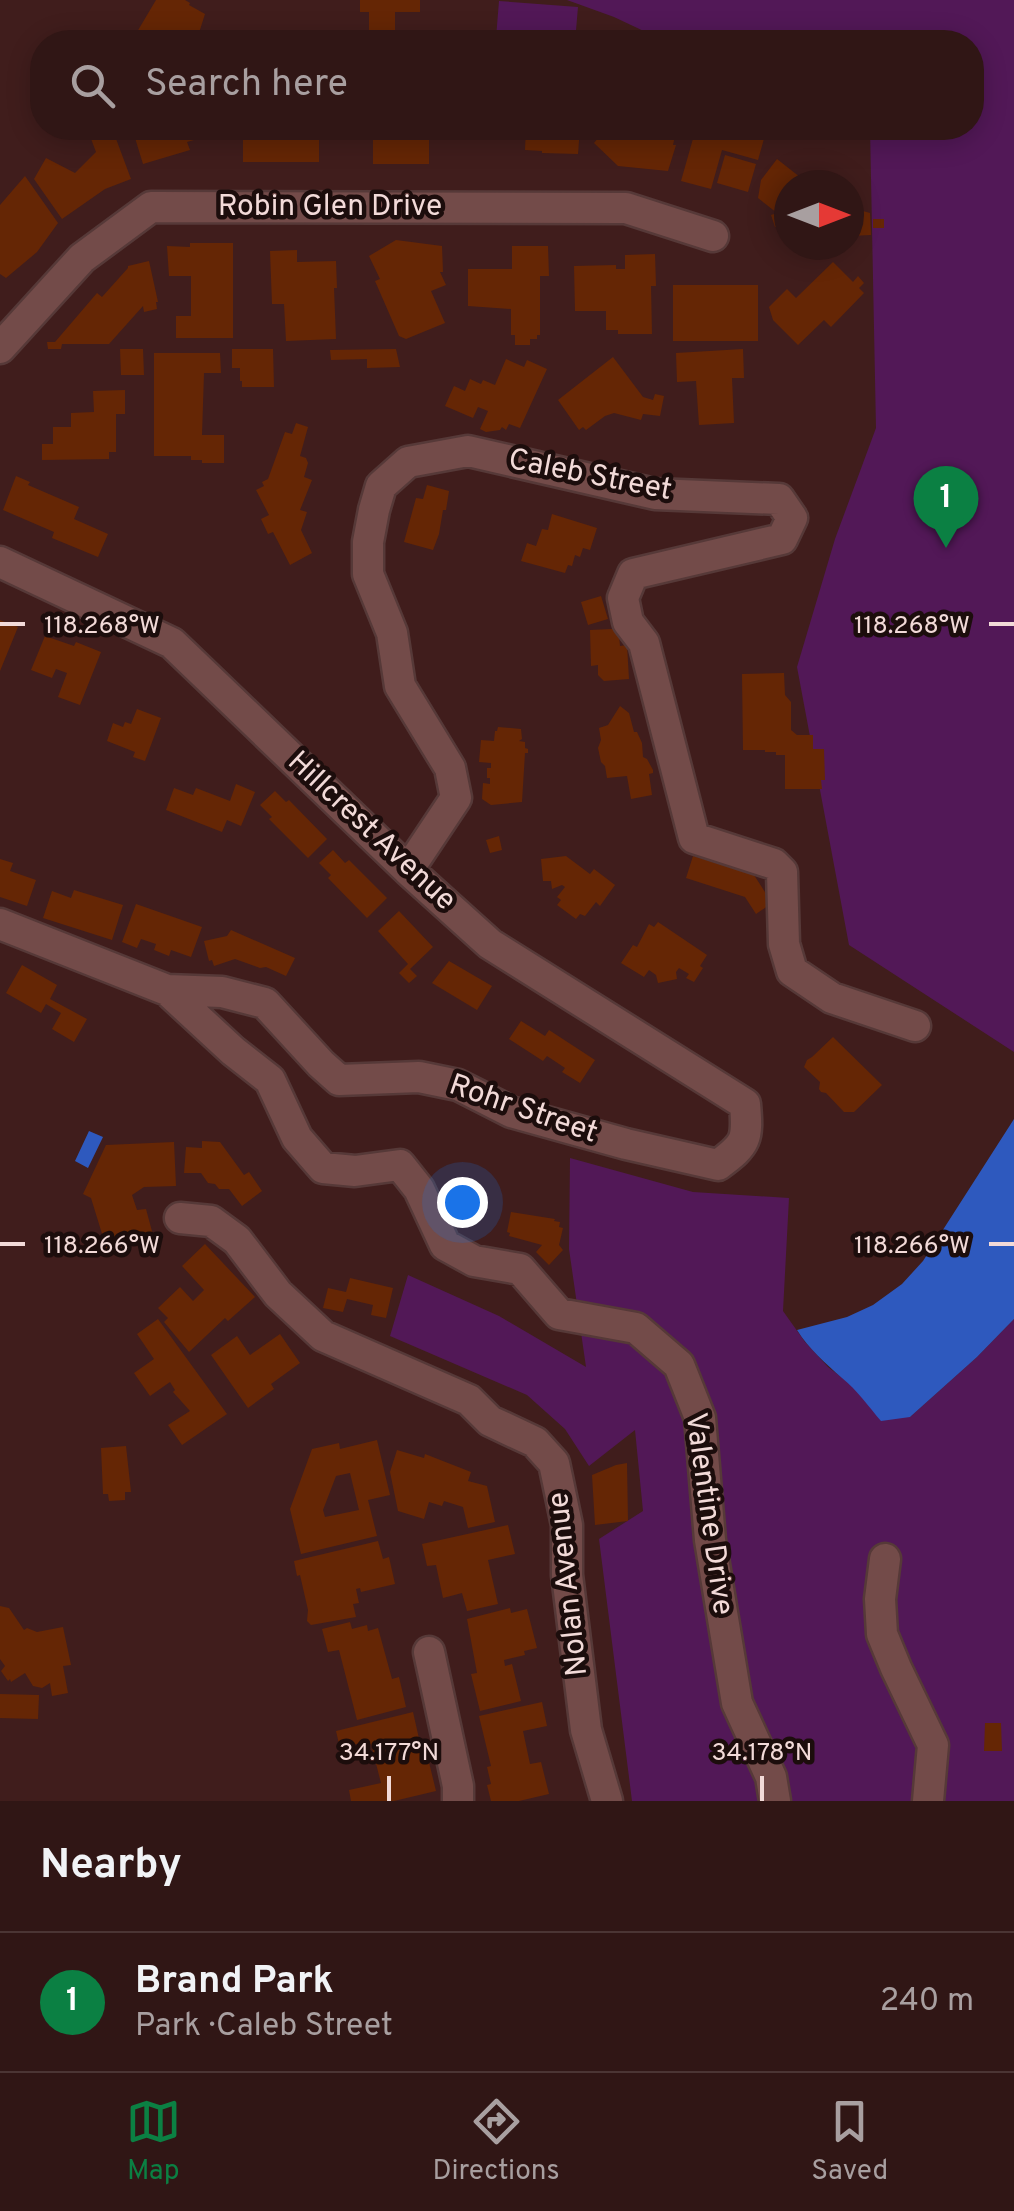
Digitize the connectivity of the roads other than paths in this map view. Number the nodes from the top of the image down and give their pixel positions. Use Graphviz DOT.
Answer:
graph roads {
  1 [pos="713,236"];
  2 [pos="0,348"];
  3 [pos="0,562"];
  4 [pos="408,870"];
  5 [pos="0,924"];
  6 [pos="167,990"];
  7 [pos="915,1026"];
  8 [pos="744,1104"];
  9 [pos="180,1218"];
  10 [pos="885,1559"];
  11 [pos="429,1652"];
  12 [pos="458,1801"];
  13 [pos="607,1801"];
  14 [pos="775,1801"];
  15 [pos="928,1801"];
  1 -- 2 [label="street, Robin Glen Drive"];
  3 -- 4 [label="street, Hillcrest Avenue"];
  4 -- 7 [label="street, Caleb Street"];
  4 -- 8 [label="street, Hillcrest Avenue"];
  5 -- 6 [label="street, Rohr Street"];
  6 -- 8 [label="street, Rohr Street"];
  6 -- 14 [label="street, Valentine Drive"];
  9 -- 13 [label="street, Nolan Avenue"];
  10 -- 15 [label="street"];
  11 -- 12 [label="street"];
}
